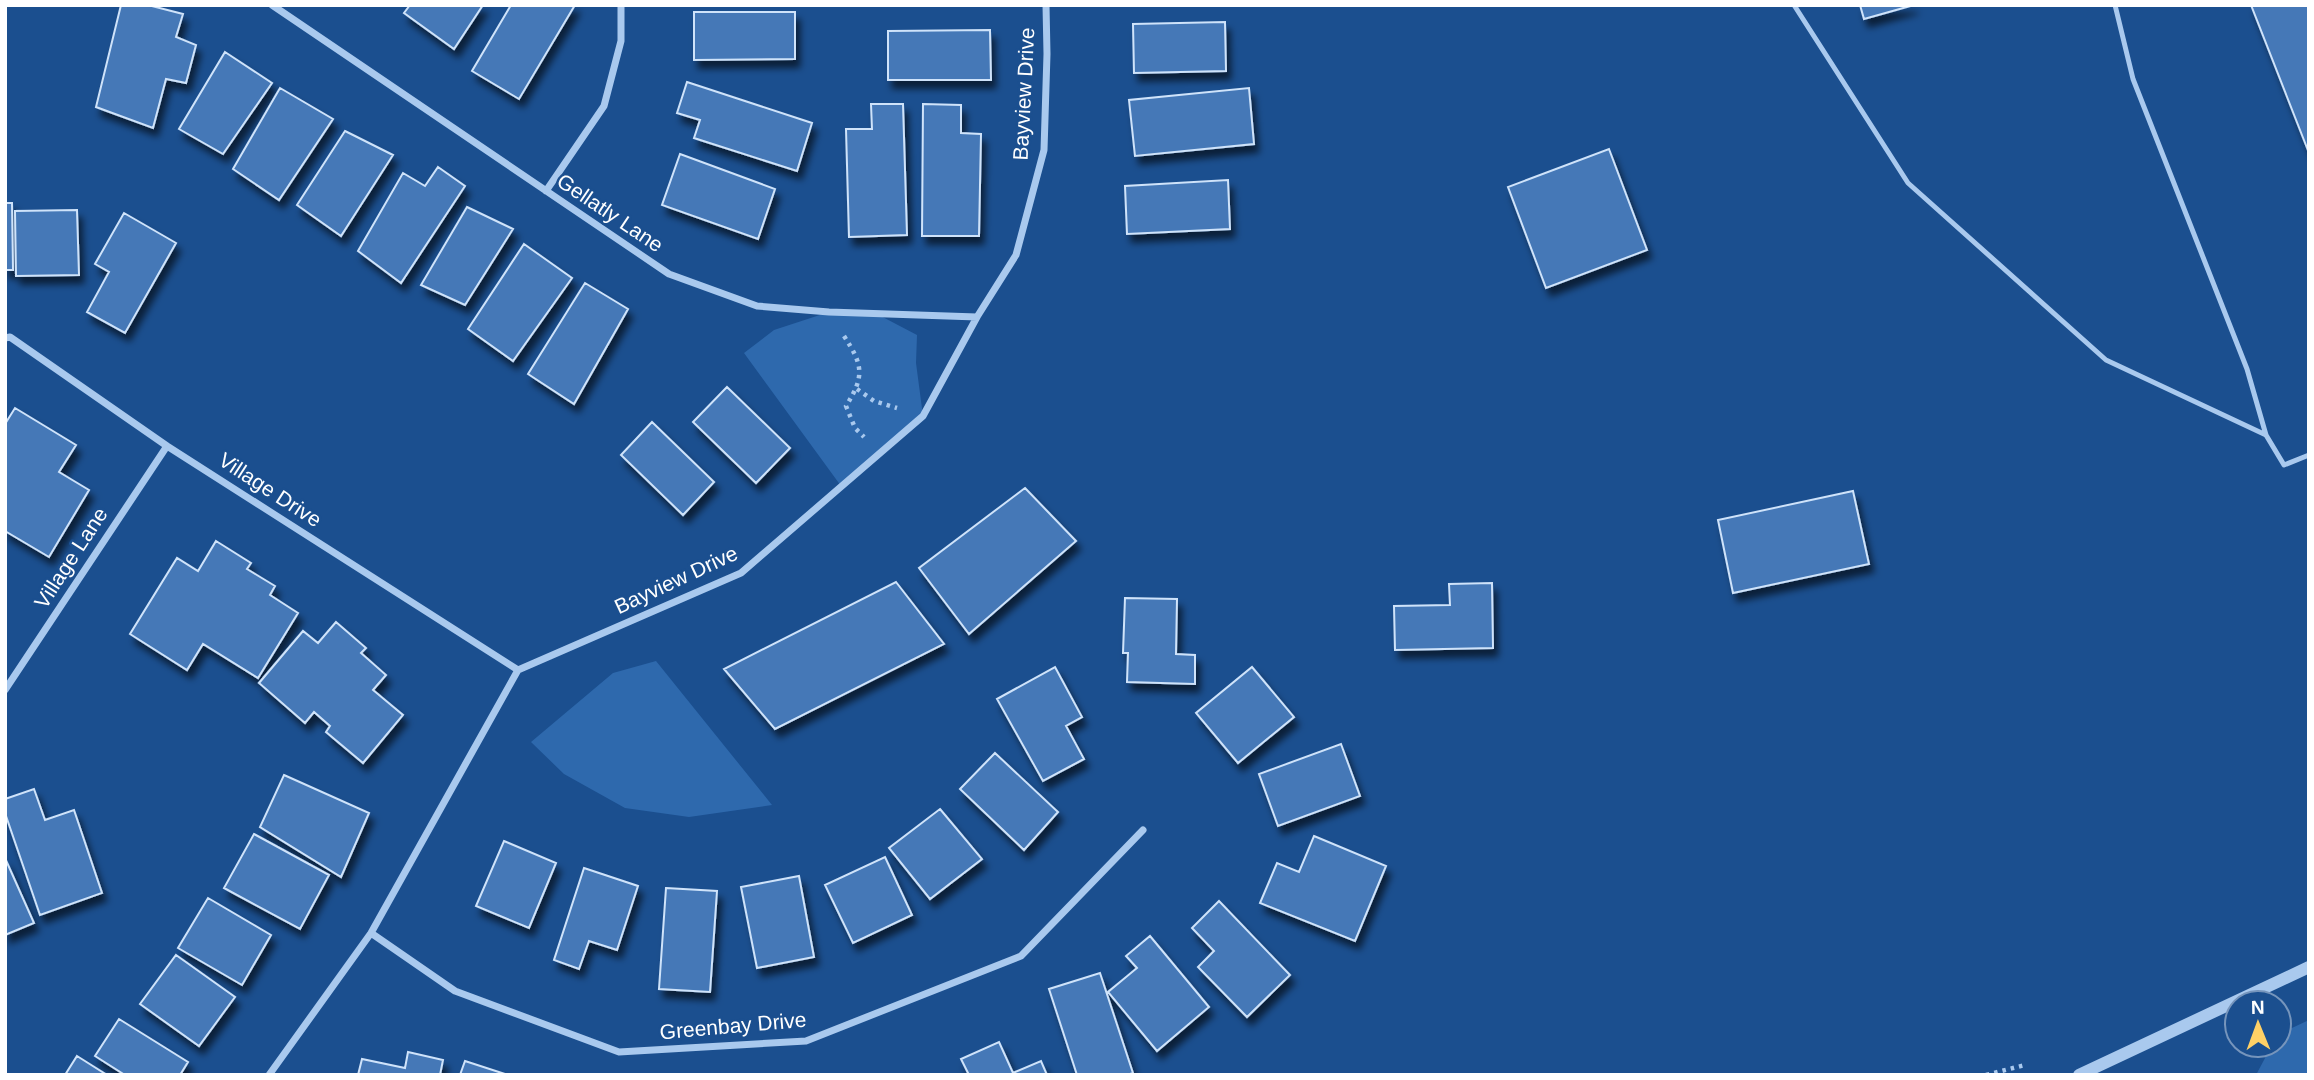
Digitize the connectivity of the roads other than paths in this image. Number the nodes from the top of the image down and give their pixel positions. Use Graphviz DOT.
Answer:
graph roads {
  1 [pos="272,5"];
  2 [pos="621,5"];
  3 [pos="1046,5"];
  4 [pos="1794,5"];
  5 [pos="2115,5"];
  6 [pos="546,191"];
  7 [pos="977,317"];
  8 [pos="5,338"];
  9 [pos="2266,435"];
  10 [pos="167,446"];
  11 [pos="2309,455"];
  12 [pos="518,670"];
  13 [pos="5,690"];
  14 [pos="1143,830"];
  15 [pos="371,933"];
  16 [pos="2309,967"];
  17 [pos="268,1075"];
  18 [pos="2079,1075"];
  1 -- 6 [label="street, Gellatly Lane"];
  2 -- 6 [label="street"];
  3 -- 7 [label="street, Bayview Drive"];
  4 -- 9 [label="lane"];
  5 -- 9 [label="lane"];
  6 -- 7 [label="street, Gellatly Lane"];
  7 -- 12 [label="street, Bayview Drive"];
  8 -- 10 [label="street, Village Drive"];
  9 -- 11 [label="lane"];
  10 -- 12 [label="street, Village Drive"];
  10 -- 13 [label="street, Village Lane"];
  12 -- 15 [label="street"];
  14 -- 15 [label="street, Greenbay Drive"];
  15 -- 17 [label="street"];
  16 -- 18 [label="street"];
}
